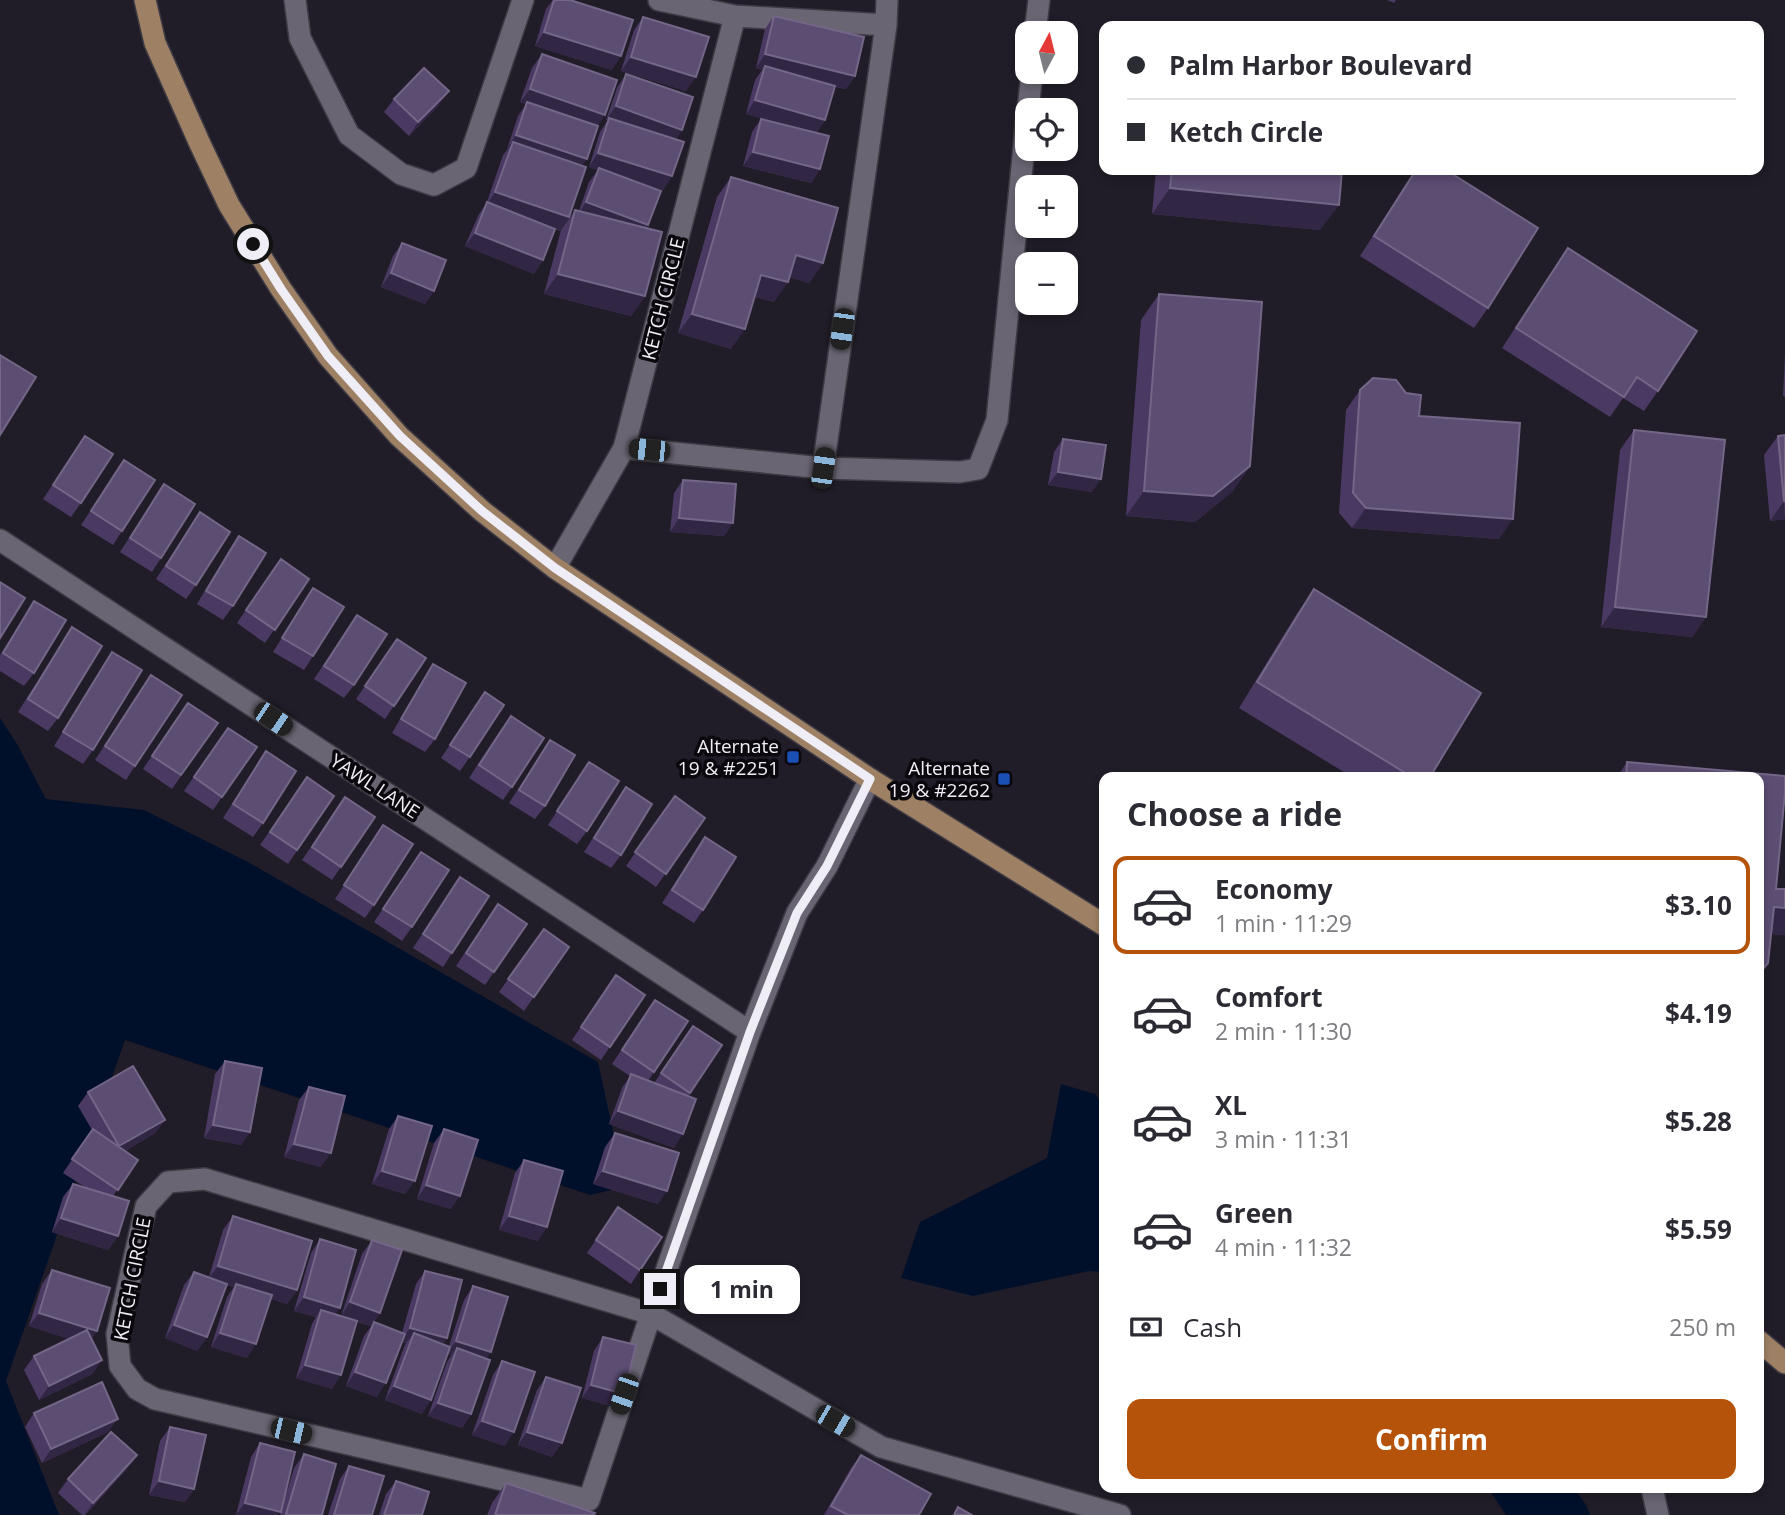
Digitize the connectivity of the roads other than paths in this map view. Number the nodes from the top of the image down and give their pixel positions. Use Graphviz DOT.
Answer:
graph roads {
  1 [pos="145,0"];
  2 [pos="295,0"];
  3 [pos="523,0"];
  4 [pos="659,0"];
  5 [pos="887,0"];
  6 [pos="1039,0"];
  7 [pos="735,16"];
  8 [pos="1036,21"];
  9 [pos="886,24"];
  10 [pos="1023,161"];
  11 [pos="624,448"];
  12 [pos="823,468"];
  13 [pos="0,540"];
  14 [pos="555,568"];
  15 [pos="870,779"];
  16 [pos="1099,922"];
  17 [pos="750,1032"];
  18 [pos="651,1314"];
  19 [pos="1764,1345"];
  20 [pos="1785,1363"];
  21 [pos="1653,1493"];
  22 [pos="1120,1515"];
  23 [pos="1658,1515"];
  1 -- 14 [label="main road"];
  2 -- 3 [label="street"];
  4 -- 7 [label="street"];
  5 -- 9 [label="street"];
  6 -- 8 [label="street"];
  7 -- 9 [label="street"];
  7 -- 11 [label="street, KETCH CIRCLE"];
  9 -- 12 [label="street"];
  10 -- 12 [label="street"];
  11 -- 12 [label="street"];
  11 -- 14 [label="street, KETCH CIRCLE"];
  13 -- 17 [label="street, YAWL LANE"];
  14 -- 15 [label="main road"];
  15 -- 16 [label="main road"];
  15 -- 17 [label="street, KETCH CIRCLE"];
  17 -- 18 [label="street, KETCH CIRCLE"];
  18 -- 18 [label="street, KETCH CIRCLE"];
  18 -- 22 [label="street"];
  19 -- 20 [label="main road"];
  21 -- 23 [label="street"];
}
